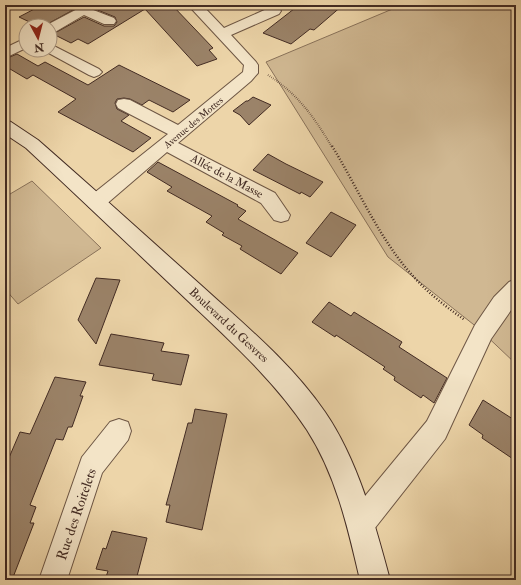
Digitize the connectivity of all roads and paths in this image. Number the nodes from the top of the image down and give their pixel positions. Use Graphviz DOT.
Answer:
graph roads {
  1 [pos="195,5"];
  2 [pos="274,11"];
  3 [pos="109,21"];
  4 [pos="58,25"];
  5 [pos="222,34"];
  6 [pos="18,47"];
  7 [pos="58,52"];
  8 [pos="5,54"];
  9 [pos="251,68"];
  10 [pos="94,72"];
  11 [pos="124,104"];
  12 [pos="5,126"];
  13 [pos="180,133"];
  14 [pos="166,144"];
  15 [pos="96,202"];
  16 [pos="281,214"];
  17 [pos="516,288"];
  18 [pos="483,332"];
  19 [pos="119,432"];
  20 [pos="361,523"];
  21 [pos="53,580"];
  22 [pos="375,580"];
  1 -- 5 [label="street"];
  2 -- 5 [label="street"];
  3 -- 4 [label="street"];
  5 -- 9 [label="street"];
  6 -- 8 [label="street"];
  7 -- 10 [label="street"];
  9 -- 13 [label="street, Avenue des Mottes"];
  9 -- 18 [label="path"];
  11 -- 13 [label="street"];
  12 -- 15 [label="street, Boulevard du Gesvres"];
  13 -- 14 [label="street, Avenue des Mottes"];
  14 -- 15 [label="street, Avenue des Mottes"];
  14 -- 16 [label="street, Allée de la Masse"];
  15 -- 20 [label="street, Boulevard du Gesvres"];
  17 -- 18 [label="street"];
  18 -- 20 [label="street"];
  19 -- 21 [label="street, Rue des Roitelets"];
  20 -- 22 [label="street, Boulevard du Gesvres"];
}
